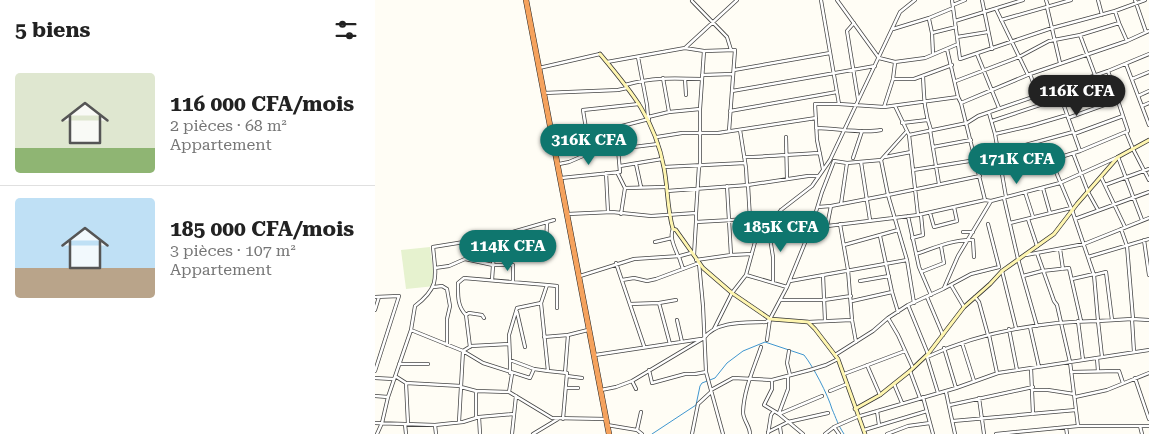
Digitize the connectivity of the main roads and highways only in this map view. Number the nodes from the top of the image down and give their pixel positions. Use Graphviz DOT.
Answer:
graph roads {
  1 [pos="526,0"];
  2 [pos="609,434"];
  1 -- 2 [label="highway"];
}
